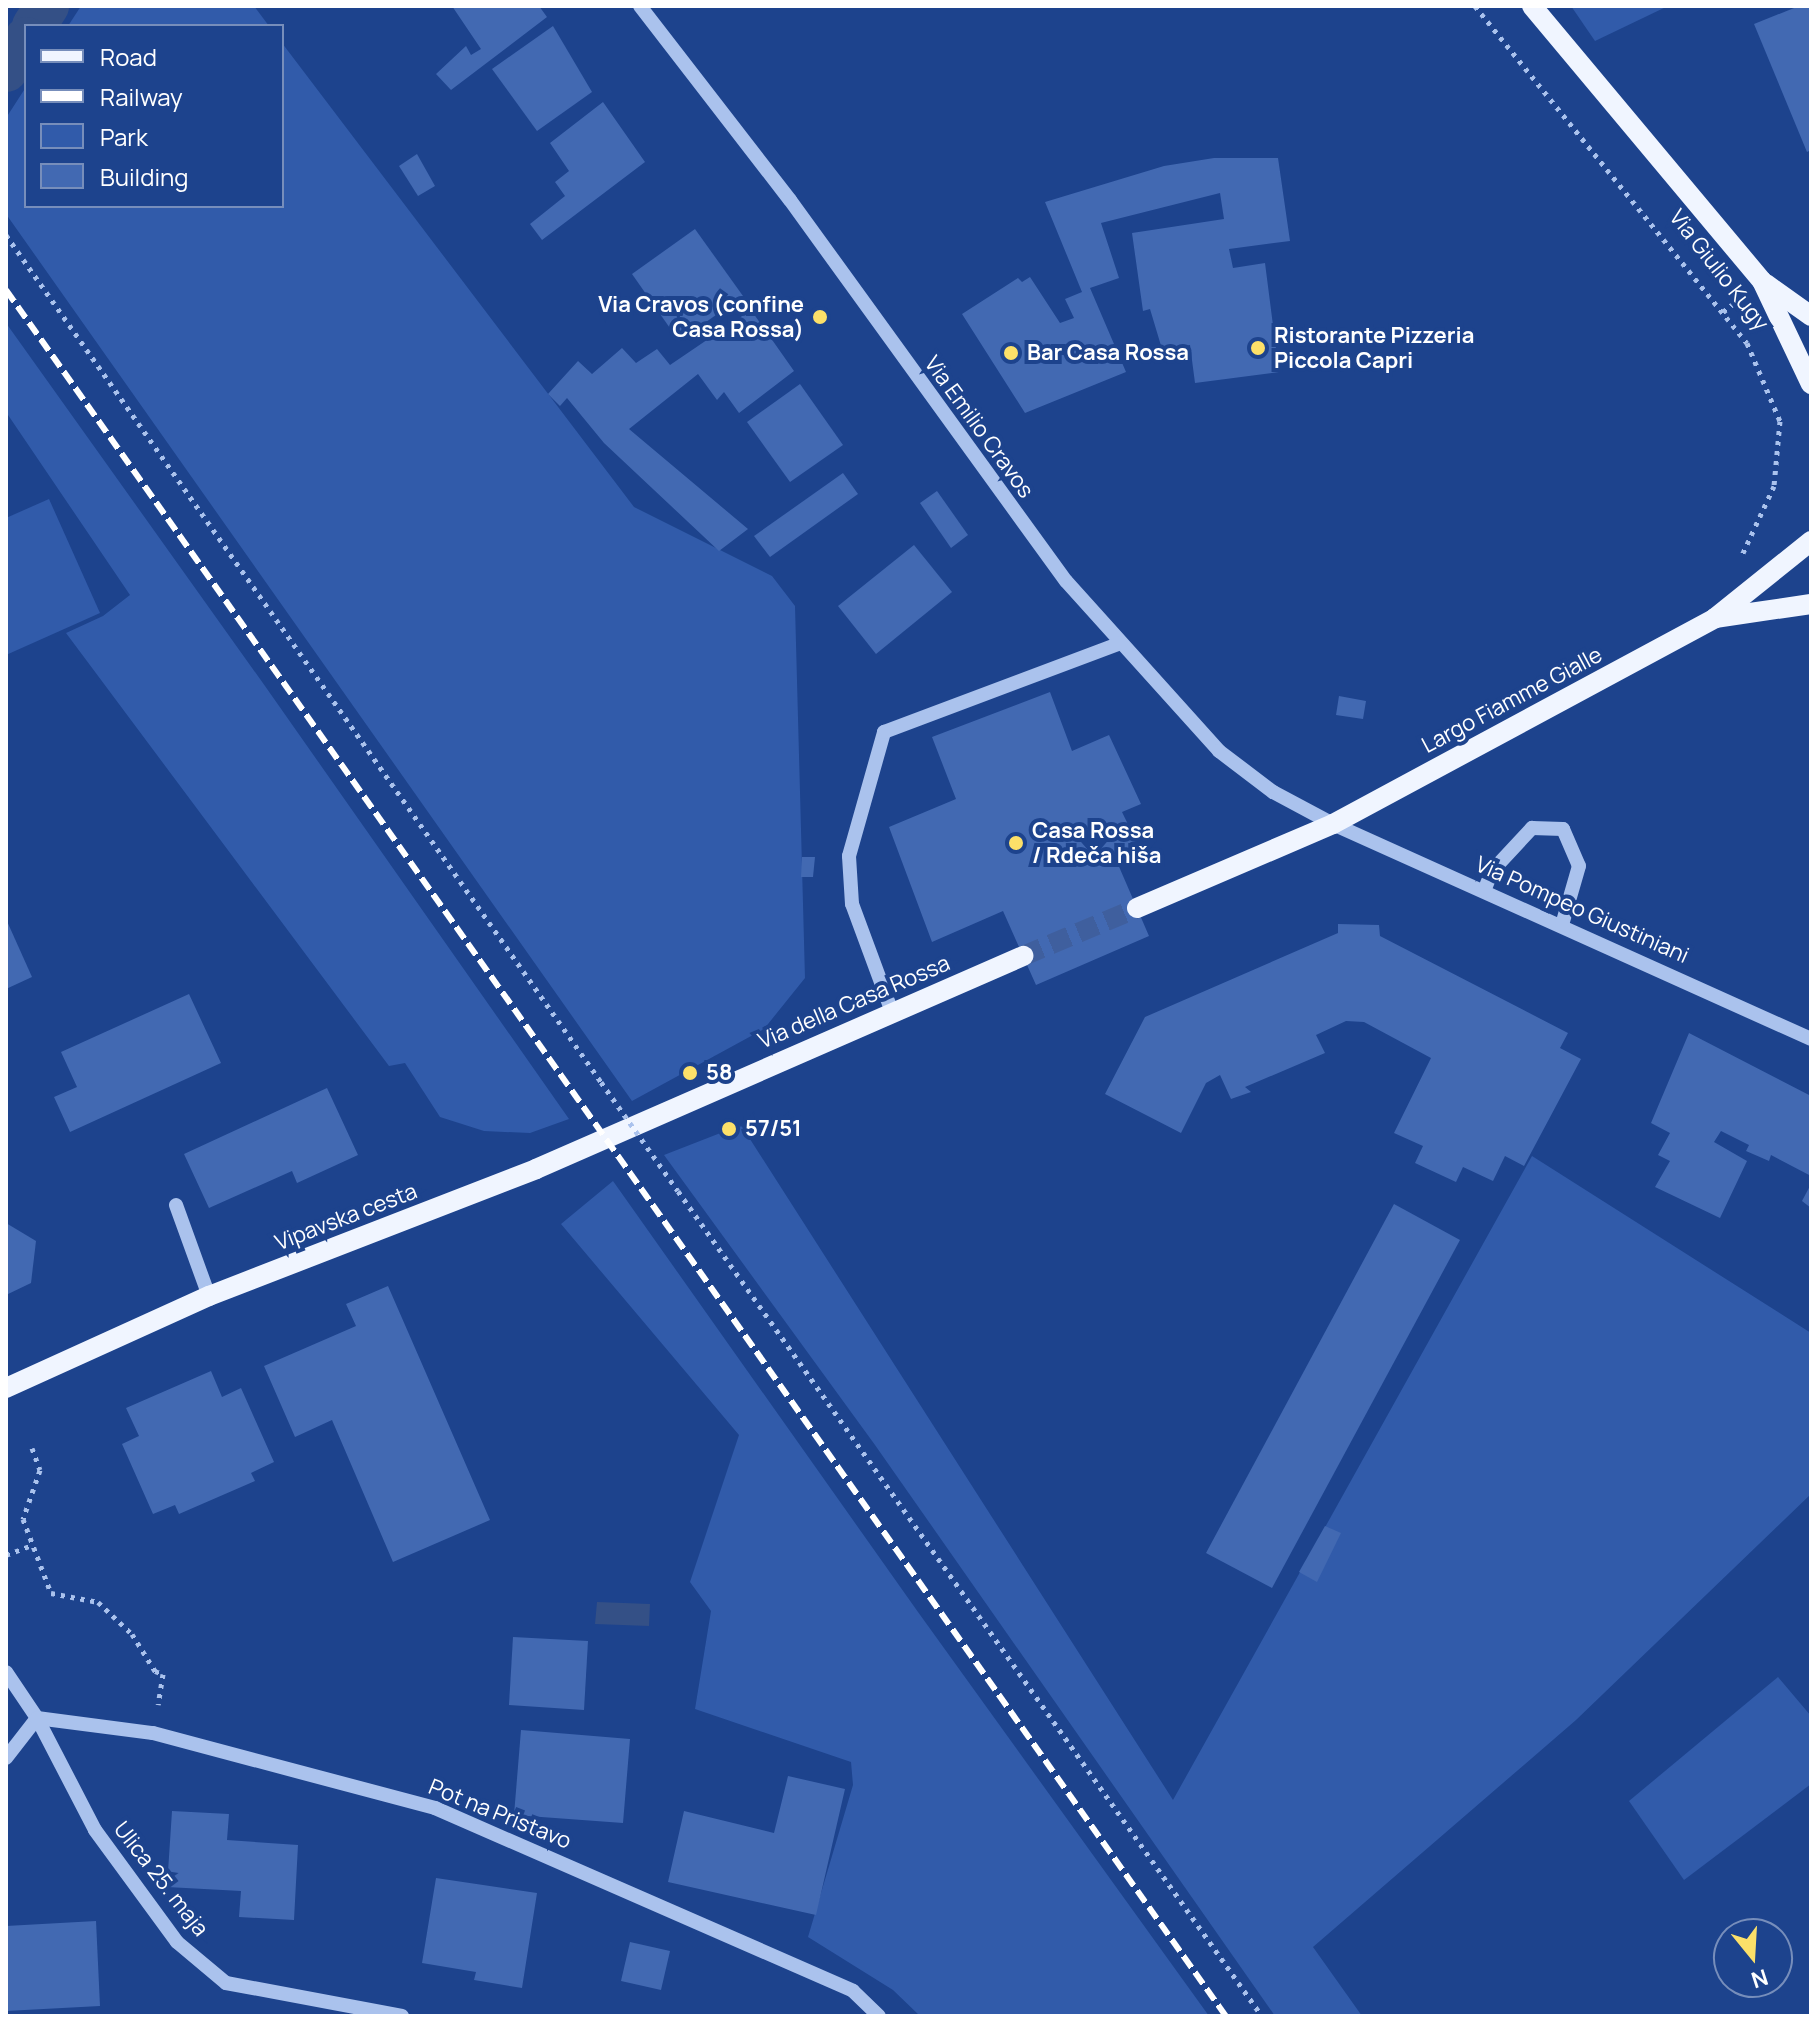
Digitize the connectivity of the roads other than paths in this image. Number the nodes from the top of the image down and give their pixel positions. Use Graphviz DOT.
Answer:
graph roads {
  1 [pos="640,6"];
  2 [pos="1532,6"];
  3 [pos="1762,281"];
  4 [pos="1811,316"];
  5 [pos="1811,384"];
  6 [pos="1811,541"];
  7 [pos="1811,604"];
  8 [pos="1715,618"];
  9 [pos="1121,643"];
  10 [pos="1333,824"];
  11 [pos="1484,891"];
  12 [pos="1137,908"];
  13 [pos="1562,925"];
  14 [pos="1023,956"];
  15 [pos="892,1012"];
  16 [pos="1811,1039"];
  17 [pos="704,1093"];
  18 [pos="176,1205"];
  19 [pos="209,1296"];
  20 [pos="6,1388"];
  21 [pos="6,1672"];
  22 [pos="37,1718"];
  23 [pos="6,1758"];
  24 [pos="402,2016"];
  25 [pos="879,2016"];
  1 -- 9 [label="street, Via Emilio Cravos"];
  2 -- 3 [label="main road, Via Giulio Kugy"];
  3 -- 4 [label="main road, Via Giulio Kugy"];
  3 -- 5 [label="main road, Via Giulio Kugy"];
  6 -- 8 [label="main road, Largo Fiamme Gialle"];
  7 -- 8 [label="main road, Largo Fiamme Gialle"];
  8 -- 10 [label="main road, Largo Fiamme Gialle"];
  9 -- 10 [label="street, Via Emilio Cravos"];
  9 -- 15 [label="street"];
  10 -- 11 [label="street, Via Pompeo Giustiniani"];
  10 -- 12 [label="main road"];
  11 -- 13 [label="street, Via Pompeo Giustiniani"];
  11 -- 13 [label="street"];
  13 -- 16 [label="street, Via Pompeo Giustiniani"];
  14 -- 15 [label="main road, Via della Casa Rossa"];
  15 -- 17 [label="main road, Via della Casa Rossa"];
  17 -- 19 [label="main road, Vipavska cesta"];
  18 -- 19 [label="street"];
  19 -- 20 [label="main road, Vipavska cesta"];
  21 -- 22 [label="street"];
  22 -- 23 [label="street"];
  22 -- 24 [label="street, Ulica 25. maja"];
  22 -- 25 [label="street, Pot na Pristavo"];
}
